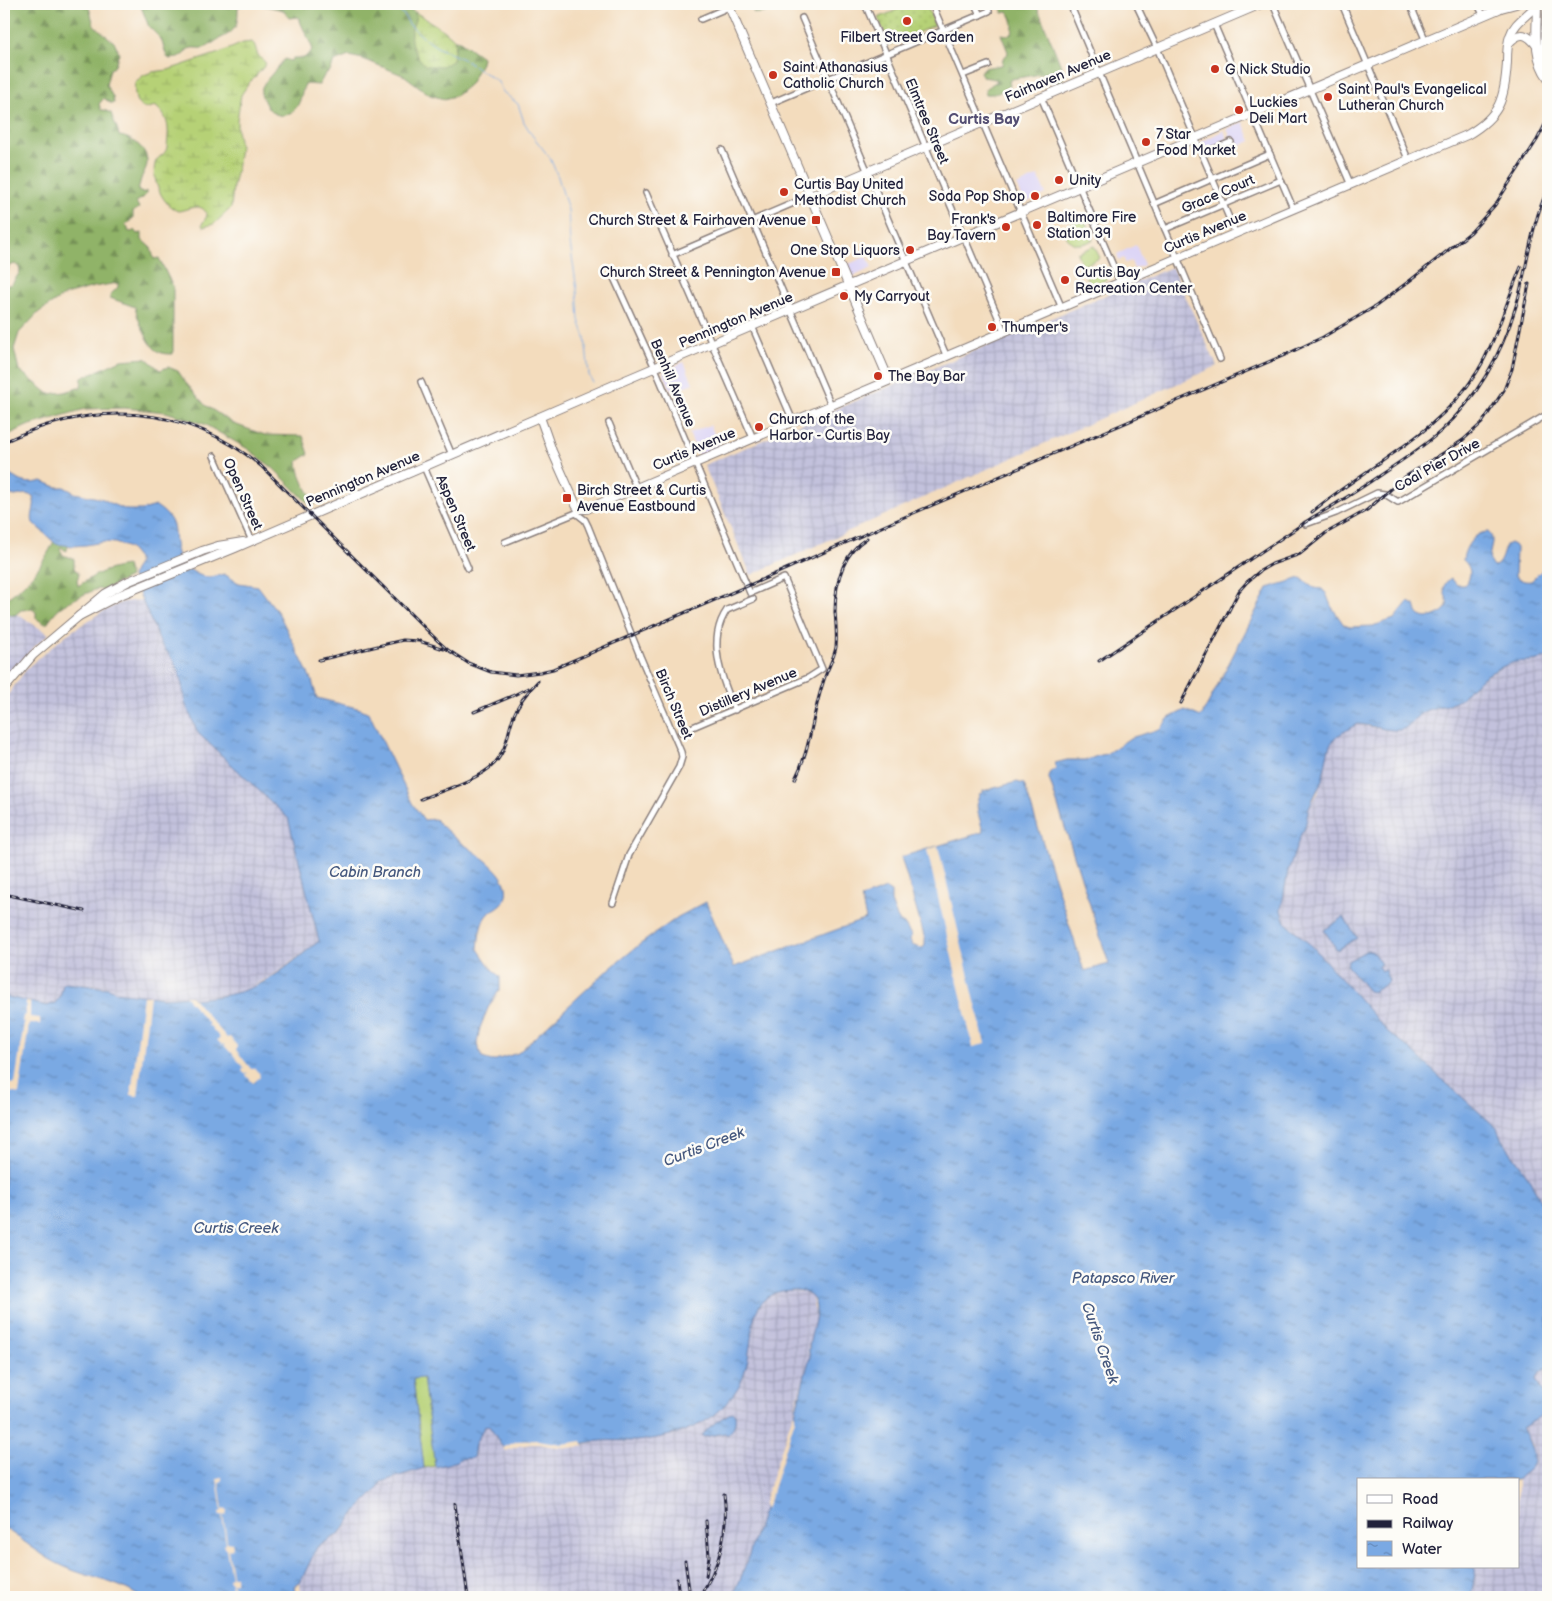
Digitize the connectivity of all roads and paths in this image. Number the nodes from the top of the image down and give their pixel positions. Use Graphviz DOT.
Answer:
graph roads {
  1 [pos="865,4"];
  2 [pos="932,4"];
  3 [pos="975,4"];
  4 [pos="1070,4"];
  5 [pos="1136,4"];
  6 [pos="1261,4"];
  7 [pos="1273,4"];
  8 [pos="1342,4"];
  9 [pos="1410,4"];
  10 [pos="1478,4"];
  11 [pos="1516,4"];
  12 [pos="1537,4"];
  13 [pos="1548,4"];
  14 [pos="729,5"];
  15 [pos="1502,6"];
  16 [pos="989,11"];
  17 [pos="980,14"];
  18 [pos="1483,15"];
  19 [pos="802,18"];
  20 [pos="701,19"];
  21 [pos="1214,24"];
  22 [pos="944,30"];
  23 [pos="1425,39"];
  24 [pos="1508,45"];
  25 [pos="1541,46"];
  26 [pos="1157,48"];
  27 [pos="886,54"];
  28 [pos="1367,64"];
  29 [pos="988,65"];
  30 [pos="1548,66"];
  31 [pos="1099,73"];
  32 [pos="963,76"];
  33 [pos="1548,78"];
  34 [pos="828,79"];
  35 [pos="1309,88"];
  36 [pos="1041,97"];
  37 [pos="771,103"];
  38 [pos="1252,113"];
  39 [pos="983,122"];
  40 [pos="1195,138"];
  41 [pos="1231,142"];
  42 [pos="925,147"];
  43 [pos="722,150"];
  44 [pos="1202,154"];
  45 [pos="1270,154"];
  46 [pos="1408,159"];
  47 [pos="1137,162"];
  48 [pos="868,171"];
  49 [pos="1212,179"];
  50 [pos="1281,180"];
  51 [pos="1350,184"];
  52 [pos="1079,187"];
  53 [pos="646,193"];
  54 [pos="810,196"];
  55 [pos="1154,204"];
  56 [pos="1223,204"];
  57 [pos="1293,208"];
  58 [pos="1021,212"];
  59 [pos="752,220"];
  60 [pos="1165,229"];
  61 [pos="1235,232"];
  62 [pos="964,236"];
  63 [pos="672,255"];
  64 [pos="1177,257"];
  65 [pos="906,261"];
  66 [pos="614,278"];
  67 [pos="1120,282"];
  68 [pos="848,285"];
  69 [pos="1062,306"];
  70 [pos="790,310"];
  71 [pos="752,326"];
  72 [pos="1004,331"];
  73 [pos="712,344"];
  74 [pos="946,355"];
  75 [pos="1220,359"];
  76 [pos="655,368"];
  77 [pos="889,380"];
  78 [pos="421,382"];
  79 [pos="610,387"];
  80 [pos="831,404"];
  81 [pos="1548,414"];
  82 [pos="540,417"];
  83 [pos="793,421"];
  84 [pos="609,423"];
  85 [pos="546,433"];
  86 [pos="753,438"];
  87 [pos="452,455"];
  88 [pos="214,456"];
  89 [pos="695,462"];
  90 [pos="424,467"];
  91 [pos="636,487"];
  92 [pos="578,511"];
  93 [pos="1306,524"];
  94 [pos="252,541"];
  95 [pos="505,542"];
  96 [pos="468,568"];
  97 [pos="753,599"];
  98 [pos="79,616"];
  99 [pos="822,670"];
  100 [pos="4,689"];
  101 [pos="734,710"];
  102 [pos="681,732"];
  103 [pos="613,903"];
  1 -- 27 [label="street, Elmtree Street"];
  2 -- 22 [label="street"];
  3 -- 17 [label="street"];
  4 -- 31 [label="street"];
  5 -- 26 [label="street"];
  6 -- 21 [label="main road, Fairhaven Avenue"];
  7 -- 35 [label="street"];
  8 -- 28 [label="street"];
  9 -- 23 [label="street"];
  10 -- 18 [label="street"];
  11 -- 15 [label="main road, Pennington Avenue"];
  12 -- 24 [label="main road, Curtis Avenue"];
  12 -- 25 [label="main road"];
  13 -- 25 [label="main road"];
  14 -- 20 [label="street"];
  14 -- 37 [label="main road"];
  15 -- 18 [label="main road, Pennington Avenue"];
  16 -- 17 [label="street"];
  17 -- 22 [label="street"];
  18 -- 23 [label="main road, Pennington Avenue"];
  19 -- 34 [label="street"];
  21 -- 26 [label="main road, Fairhaven Avenue"];
  21 -- 38 [label="street"];
  22 -- 27 [label="street"];
  22 -- 32 [label="street"];
  23 -- 28 [label="main road, Pennington Avenue"];
  24 -- 25 [label="main road"];
  24 -- 46 [label="main road, Curtis Avenue"];
  25 -- 30 [label="main road"];
  25 -- 33 [label="main road"];
  26 -- 31 [label="main road, Fairhaven Avenue"];
  26 -- 40 [label="street"];
  27 -- 34 [label="street"];
  27 -- 42 [label="street, Elmtree Street"];
  28 -- 35 [label="main road, Pennington Avenue"];
  28 -- 46 [label="street"];
  29 -- 32 [label="street"];
  31 -- 36 [label="main road, Fairhaven Avenue"];
  31 -- 47 [label="street"];
  32 -- 39 [label="street"];
  34 -- 37 [label="street"];
  34 -- 48 [label="street"];
  35 -- 38 [label="main road, Pennington Avenue"];
  35 -- 51 [label="street"];
  36 -- 39 [label="main road, Fairhaven Avenue"];
  36 -- 52 [label="street"];
  37 -- 54 [label="main road"];
  38 -- 40 [label="main road, Pennington Avenue"];
  38 -- 45 [label="street"];
  39 -- 42 [label="main road, Fairhaven Avenue"];
  39 -- 58 [label="street"];
  40 -- 44 [label="street"];
  40 -- 47 [label="main road, Pennington Avenue"];
  41 -- 44 [label="street"];
  42 -- 48 [label="main road, Fairhaven Avenue"];
  42 -- 62 [label="street, Elmtree Street"];
  43 -- 59 [label="street"];
  44 -- 49 [label="street"];
  45 -- 49 [label="street"];
  45 -- 50 [label="street"];
  46 -- 51 [label="main road, Curtis Avenue"];
  47 -- 52 [label="main road, Pennington Avenue"];
  47 -- 55 [label="street"];
  48 -- 54 [label="main road, Fairhaven Avenue"];
  48 -- 65 [label="street"];
  49 -- 55 [label="street"];
  49 -- 56 [label="street"];
  50 -- 56 [label="street, Grace Court"];
  50 -- 57 [label="street"];
  51 -- 57 [label="main road, Curtis Avenue"];
  52 -- 58 [label="main road, Pennington Avenue"];
  52 -- 67 [label="street"];
  53 -- 63 [label="street"];
  54 -- 59 [label="street, Fairhaven Avenue"];
  54 -- 68 [label="main road"];
  55 -- 60 [label="street"];
  56 -- 60 [label="street, Grace Court"];
  56 -- 61 [label="street"];
  57 -- 61 [label="main road, Curtis Avenue"];
  58 -- 62 [label="main road, Pennington Avenue"];
  58 -- 69 [label="street"];
  59 -- 63 [label="street, Fairhaven Avenue"];
  59 -- 70 [label="street"];
  60 -- 64 [label="street"];
  61 -- 64 [label="main road, Curtis Avenue"];
  62 -- 65 [label="main road, Pennington Avenue"];
  62 -- 72 [label="street, Elmtree Street"];
  63 -- 73 [label="street"];
  64 -- 67 [label="main road, Curtis Avenue"];
  64 -- 75 [label="street"];
  65 -- 68 [label="main road, Pennington Avenue"];
  65 -- 74 [label="street"];
  66 -- 76 [label="street, Benhill Avenue"];
  67 -- 69 [label="main road, Curtis Avenue"];
  68 -- 70 [label="main road, Pennington Avenue"];
  68 -- 77 [label="main road"];
  69 -- 72 [label="main road, Curtis Avenue"];
  70 -- 71 [label="main road, Pennington Avenue"];
  70 -- 80 [label="street"];
  71 -- 73 [label="main road, Pennington Avenue"];
  71 -- 83 [label="street"];
  72 -- 74 [label="main road, Curtis Avenue"];
  73 -- 76 [label="main road, Pennington Avenue"];
  73 -- 86 [label="street"];
  74 -- 77 [label="main road, Curtis Avenue"];
  76 -- 79 [label="main road, Pennington Avenue"];
  76 -- 89 [label="street, Benhill Avenue"];
  77 -- 80 [label="main road, Curtis Avenue"];
  78 -- 87 [label="street, Aspen Street"];
  79 -- 82 [label="main road, Pennington Avenue"];
  79 -- 85 [label="main road"];
  80 -- 83 [label="main road, Curtis Avenue"];
  81 -- 93 [label="street, Coal Pier Drive"];
  82 -- 85 [label="main road, Birch Street"];
  82 -- 87 [label="main road, Pennington Avenue"];
  83 -- 86 [label="main road, Curtis Avenue"];
  84 -- 91 [label="street"];
  85 -- 92 [label="main road, Birch Street"];
  86 -- 89 [label="main road, Curtis Avenue"];
  87 -- 90 [label="main road, Pennington Avenue"];
  88 -- 94 [label="street, Open Street"];
  89 -- 91 [label="main road, Curtis Avenue"];
  89 -- 99 [label="street, Benhill Avenue"];
  90 -- 94 [label="main road, Pennington Avenue"];
  90 -- 96 [label="street, Aspen Street"];
  91 -- 92 [label="main road, Curtis Avenue"];
  92 -- 95 [label="street, Curtis Avenue"];
  92 -- 103 [label="street, Birch Street"];
  94 -- 98 [label="main road, Pennington Avenue"];
  94 -- 98 [label="main road, Pennington Avenue"];
  97 -- 101 [label="street"];
  98 -- 100 [label="main road, Pennington Avenue"];
  99 -- 101 [label="street, Distillery Avenue"];
  101 -- 102 [label="street, Distillery Avenue"];
}
